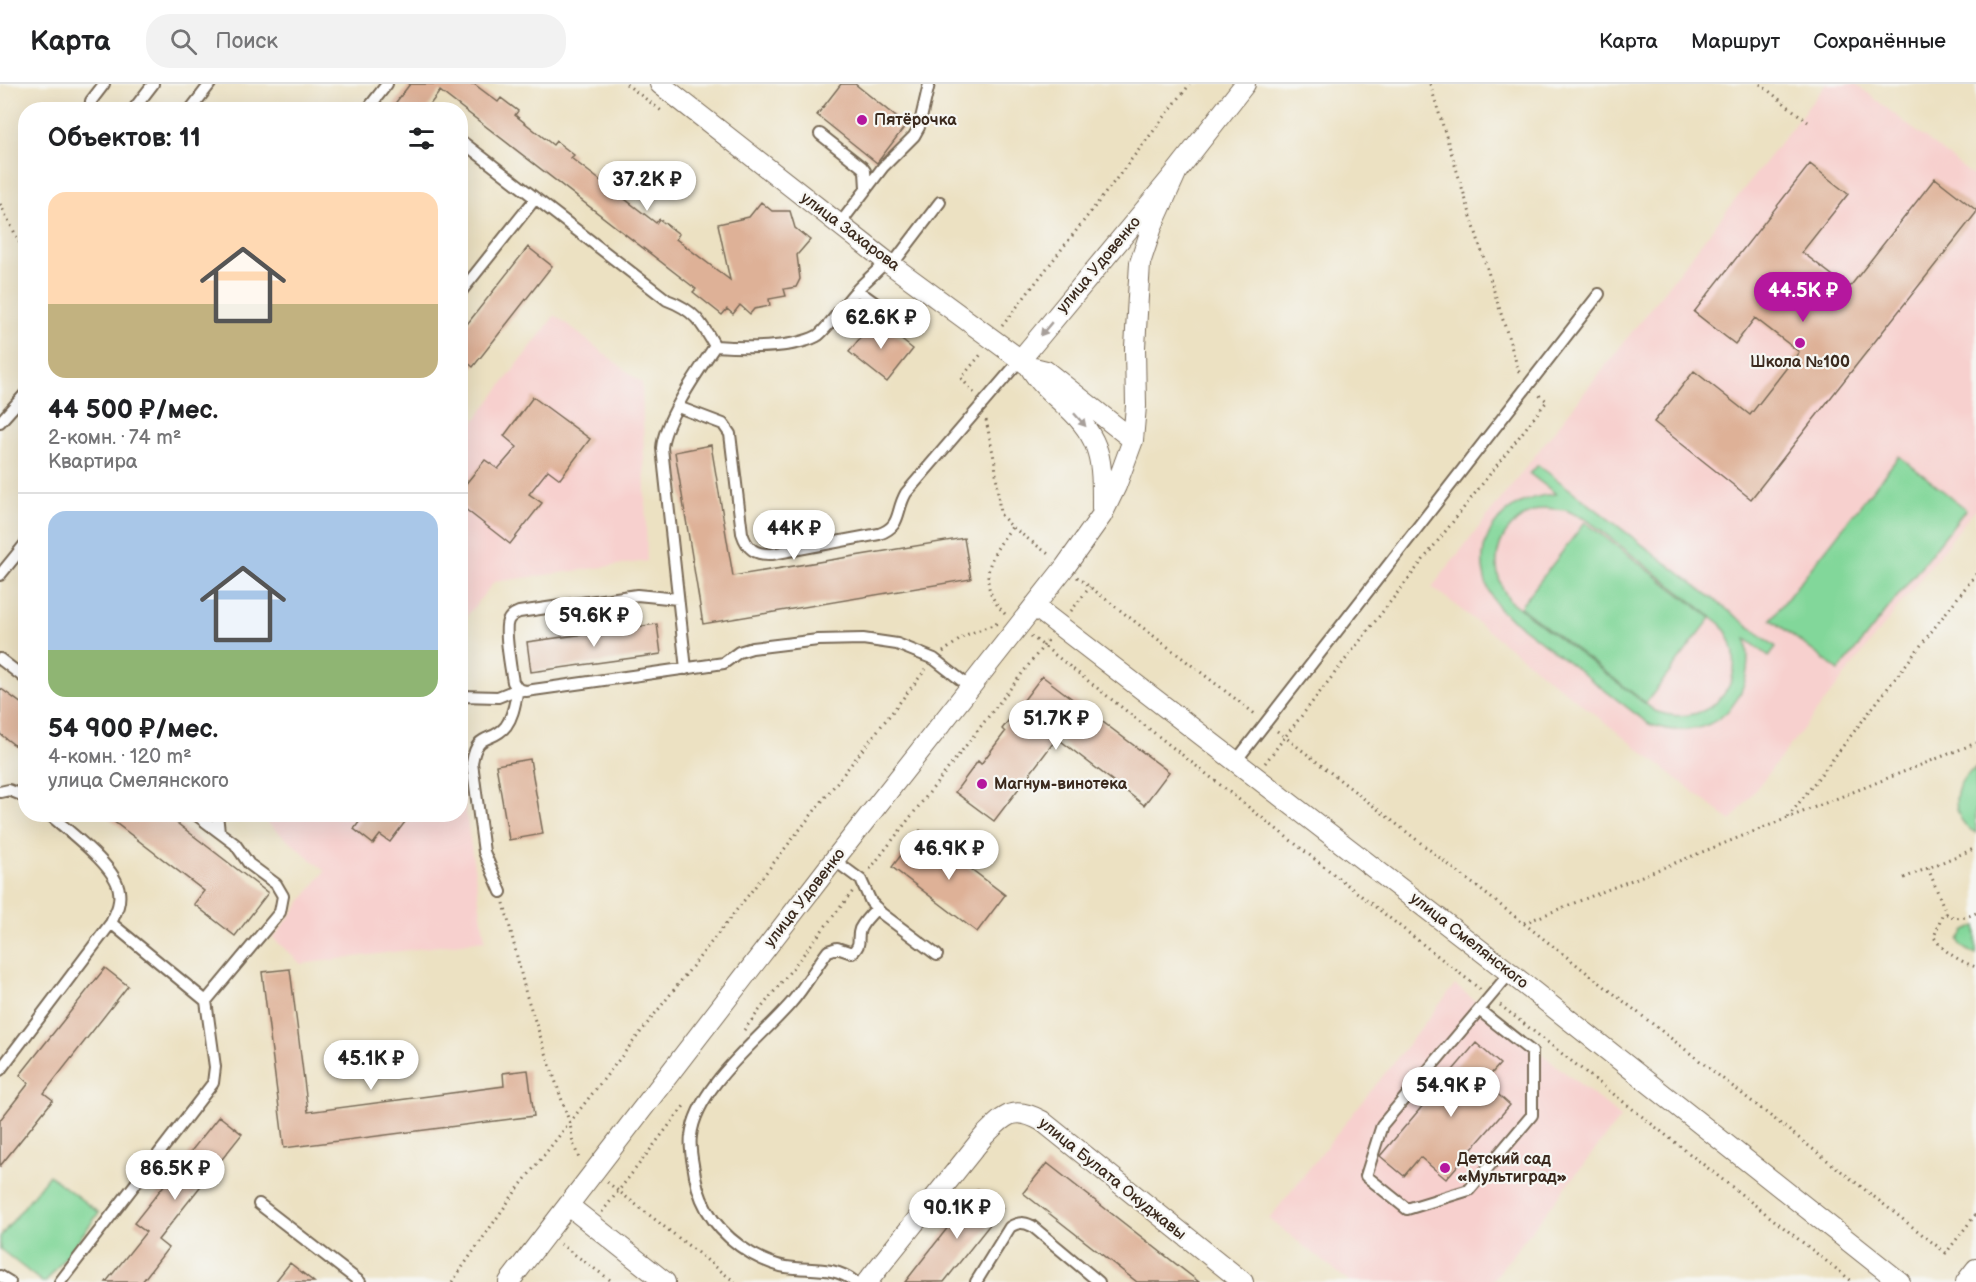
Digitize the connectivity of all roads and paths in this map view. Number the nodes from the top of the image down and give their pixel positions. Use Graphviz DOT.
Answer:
graph roads {
  1 [pos="104,84"];
  2 [pos="153,84"];
  3 [pos="210,84"];
  4 [pos="387,84"];
  5 [pos="626,84"];
  6 [pos="660,84"];
  7 [pos="929,84"];
  8 [pos="1190,84"];
  9 [pos="1245,84"];
  10 [pos="1430,84"];
  11 [pos="1760,84"];
  12 [pos="91,102"];
  13 [pos="139,102"];
  14 [pos="196,102"];
  15 [pos="373,102"];
  16 [pos="672,118"];
  17 [pos="1808,122"];
  18 [pos="820,134"];
  19 [pos="468,146"];
  20 [pos="1177,171"];
  21 [pos="866,188"];
  22 [pos="535,199"];
  23 [pos="940,202"];
  24 [pos="0,204"];
  25 [pos="839,225"];
  26 [pos="18,239"];
  27 [pos="889,263"];
  28 [pos="468,283"];
  29 [pos="857,290"];
  30 [pos="1599,294"];
  31 [pos="907,326"];
  32 [pos="993,338"];
  33 [pos="715,345"];
  34 [pos="1029,369"];
  35 [pos="1527,385"];
  36 [pos="18,402"];
  37 [pos="982,405"];
  38 [pos="678,407"];
  39 [pos="0,422"];
  40 [pos="1133,440"];
  41 [pos="1098,449"];
  42 [pos="1125,461"];
  43 [pos="1102,514"];
  44 [pos="1012,527"];
  45 [pos="18,553"];
  46 [pos="1065,567"];
  47 [pos="0,574"];
  48 [pos="1976,574"];
  49 [pos="1090,587"];
  50 [pos="678,599"];
  51 [pos="1034,606"];
  52 [pos="1014,622"];
  53 [pos="1059,626"];
  54 [pos="1044,646"];
  55 [pos="0,659"];
  56 [pos="933,659"];
  57 [pos="686,669"];
  58 [pos="18,671"];
  59 [pos="970,687"];
  60 [pos="518,689"];
  61 [pos="468,696"];
  62 [pos="1266,722"];
  63 [pos="1286,737"];
  64 [pos="1976,743"];
  65 [pos="1236,761"];
  66 [pos="1255,776"];
  67 [pos="0,792"];
  68 [pos="18,794"];
  69 [pos="1787,818"];
  70 [pos="58,822"];
  71 [pos="206,822"];
  72 [pos="218,822"];
  73 [pos="219,832"];
  74 [pos="1976,848"];
  75 [pos="834,860"];
  76 [pos="1928,868"];
  77 [pos="1904,878"];
  78 [pos="861,880"];
  79 [pos="501,892"];
  80 [pos="877,908"];
  81 [pos="1976,913"];
  82 [pos="1947,914"];
  83 [pos="111,923"];
  84 [pos="1524,923"];
  85 [pos="938,955"];
  86 [pos="1976,967"];
  87 [pos="1510,973"];
  88 [pos="1490,997"];
  89 [pos="206,1001"];
  90 [pos="1479,1010"];
  91 [pos="743,1031"];
  92 [pos="0,1070"];
  93 [pos="684,1106"];
  94 [pos="570,1124"];
  95 [pos="594,1172"];
  96 [pos="618,1191"];
  97 [pos="259,1204"];
  98 [pos="569,1206"];
  99 [pos="1976,1214"];
  100 [pos="592,1224"];
  101 [pos="546,1234"];
  102 [pos="1976,1269"];
  103 [pos="0,1276"];
  104 [pos="10,1282"];
  105 [pos="60,1282"];
  106 [pos="360,1282"];
  107 [pos="452,1282"];
  108 [pos="509,1282"];
  109 [pos="613,1282"];
  110 [pos="665,1282"];
  111 [pos="735,1282"];
  112 [pos="855,1282"];
  113 [pos="867,1282"];
  114 [pos="976,1282"];
  115 [pos="1099,1282"];
  116 [pos="1243,1282"];
  117 [pos="1853,1282"];
  118 [pos="1900,1282"];
  119 [pos="1966,1282"];
  1 -- 12 [label="lane"];
  2 -- 13 [label="lane"];
  3 -- 14 [label="lane"];
  4 -- 15 [label="lane"];
  5 -- 16 [label="path"];
  6 -- 25 [label="street, улица Захарова"];
  7 -- 21 [label="lane"];
  8 -- 32 [label="path"];
  9 -- 20 [label="street, улица Удовенко"];
  10 -- 35 [label="path"];
  11 -- 17 [label="path"];
  18 -- 21 [label="lane"];
  19 -- 22 [label="lane"];
  20 -- 34 [label="street, улица Удовенко, one-way"];
  20 -- 40 [label="street, улица Удовенко"];
  21 -- 25 [label="lane"];
  22 -- 28 [label="lane"];
  22 -- 33 [label="lane"];
  23 -- 27 [label="lane"];
  24 -- 26 [label="path"];
  25 -- 27 [label="street, улица Захарова"];
  27 -- 29 [label="lane"];
  27 -- 32 [label="street, улица Захарова"];
  29 -- 31 [label="lane"];
  29 -- 33 [label="lane"];
  30 -- 35 [label="lane"];
  32 -- 34 [label="street, улица Захарова"];
  32 -- 37 [label="path"];
  33 -- 38 [label="lane"];
  34 -- 37 [label="lane"];
  34 -- 40 [label="street"];
  34 -- 41 [label="street, one-way"];
  35 -- 62 [label="lane"];
  35 -- 63 [label="path"];
  36 -- 39 [label="lane"];
  37 -- 38 [label="lane"];
  37 -- 44 [label="path"];
  38 -- 50 [label="lane"];
  40 -- 42 [label="street, улица Удовенко"];
  41 -- 42 [label="street"];
  41 -- 43 [label="street"];
  42 -- 43 [label="street, улица Удовенко"];
  43 -- 46 [label="street, улица Удовенко"];
  44 -- 46 [label="path"];
  44 -- 52 [label="path"];
  45 -- 47 [label="lane"];
  46 -- 49 [label="path"];
  46 -- 51 [label="street, улица Удовенко"];
  48 -- 69 [label="path"];
  49 -- 53 [label="path"];
  49 -- 62 [label="path"];
  50 -- 57 [label="lane"];
  50 -- 60 [label="lane"];
  51 -- 52 [label="street, улица Удовенко"];
  51 -- 53 [label="street, улица Смелянского"];
  52 -- 54 [label="path"];
  52 -- 56 [label="path"];
  52 -- 59 [label="street, улица Удовенко"];
  53 -- 54 [label="path"];
  53 -- 65 [label="street, улица Смелянского"];
  54 -- 78 [label="path"];
  54 -- 88 [label="path"];
  55 -- 58 [label="lane"];
  56 -- 57 [label="lane"];
  56 -- 59 [label="lane"];
  56 -- 94 [label="path"];
  57 -- 60 [label="lane"];
  59 -- 75 [label="street, улица Удовенко"];
  60 -- 61 [label="lane"];
  60 -- 79 [label="lane"];
  62 -- 63 [label="path"];
  62 -- 65 [label="lane"];
  63 -- 66 [label="path"];
  63 -- 84 [label="path"];
  64 -- 69 [label="path"];
  65 -- 66 [label="street, улица Смелянского"];
  66 -- 87 [label="street, улица Смелянского"];
  67 -- 68 [label="lane"];
  69 -- 84 [label="path"];
  70 -- 83 [label="lane"];
  71 -- 73 [label="lane"];
  72 -- 73 [label="lane"];
  73 -- 89 [label="lane"];
  74 -- 76 [label="path"];
  75 -- 78 [label="lane"];
  75 -- 95 [label="street, улица Удовенко"];
  76 -- 77 [label="path"];
  76 -- 82 [label="path"];
  78 -- 80 [label="lane"];
  78 -- 91 [label="path"];
  79 -- 94 [label="path"];
  80 -- 85 [label="lane"];
  80 -- 112 [label="lane"];
  81 -- 82 [label="path"];
  82 -- 86 [label="path"];
  83 -- 89 [label="lane"];
  83 -- 92 [label="lane"];
  84 -- 99 [label="path"];
  87 -- 88 [label="lane"];
  87 -- 118 [label="street, улица Смелянского"];
  88 -- 90 [label="lane"];
  88 -- 117 [label="path"];
  89 -- 105 [label="lane"];
  90 -- 90 [label="lane"];
  93 -- 96 [label="path"];
  94 -- 95 [label="path"];
  94 -- 107 [label="path"];
  95 -- 96 [label="path"];
  95 -- 98 [label="street, улица Удовенко"];
  96 -- 100 [label="path"];
  96 -- 111 [label="path"];
  97 -- 106 [label="lane"];
  98 -- 100 [label="street"];
  98 -- 101 [label="street, улица Удовенко"];
  100 -- 110 [label="street"];
  101 -- 108 [label="street, улица Удовенко"];
  101 -- 109 [label="path"];
  102 -- 119 [label="street"];
  103 -- 104 [label="lane"];
  113 -- 116 [label="street, улица Булата Окуджавы"];
  114 -- 115 [label="lane"];
}
